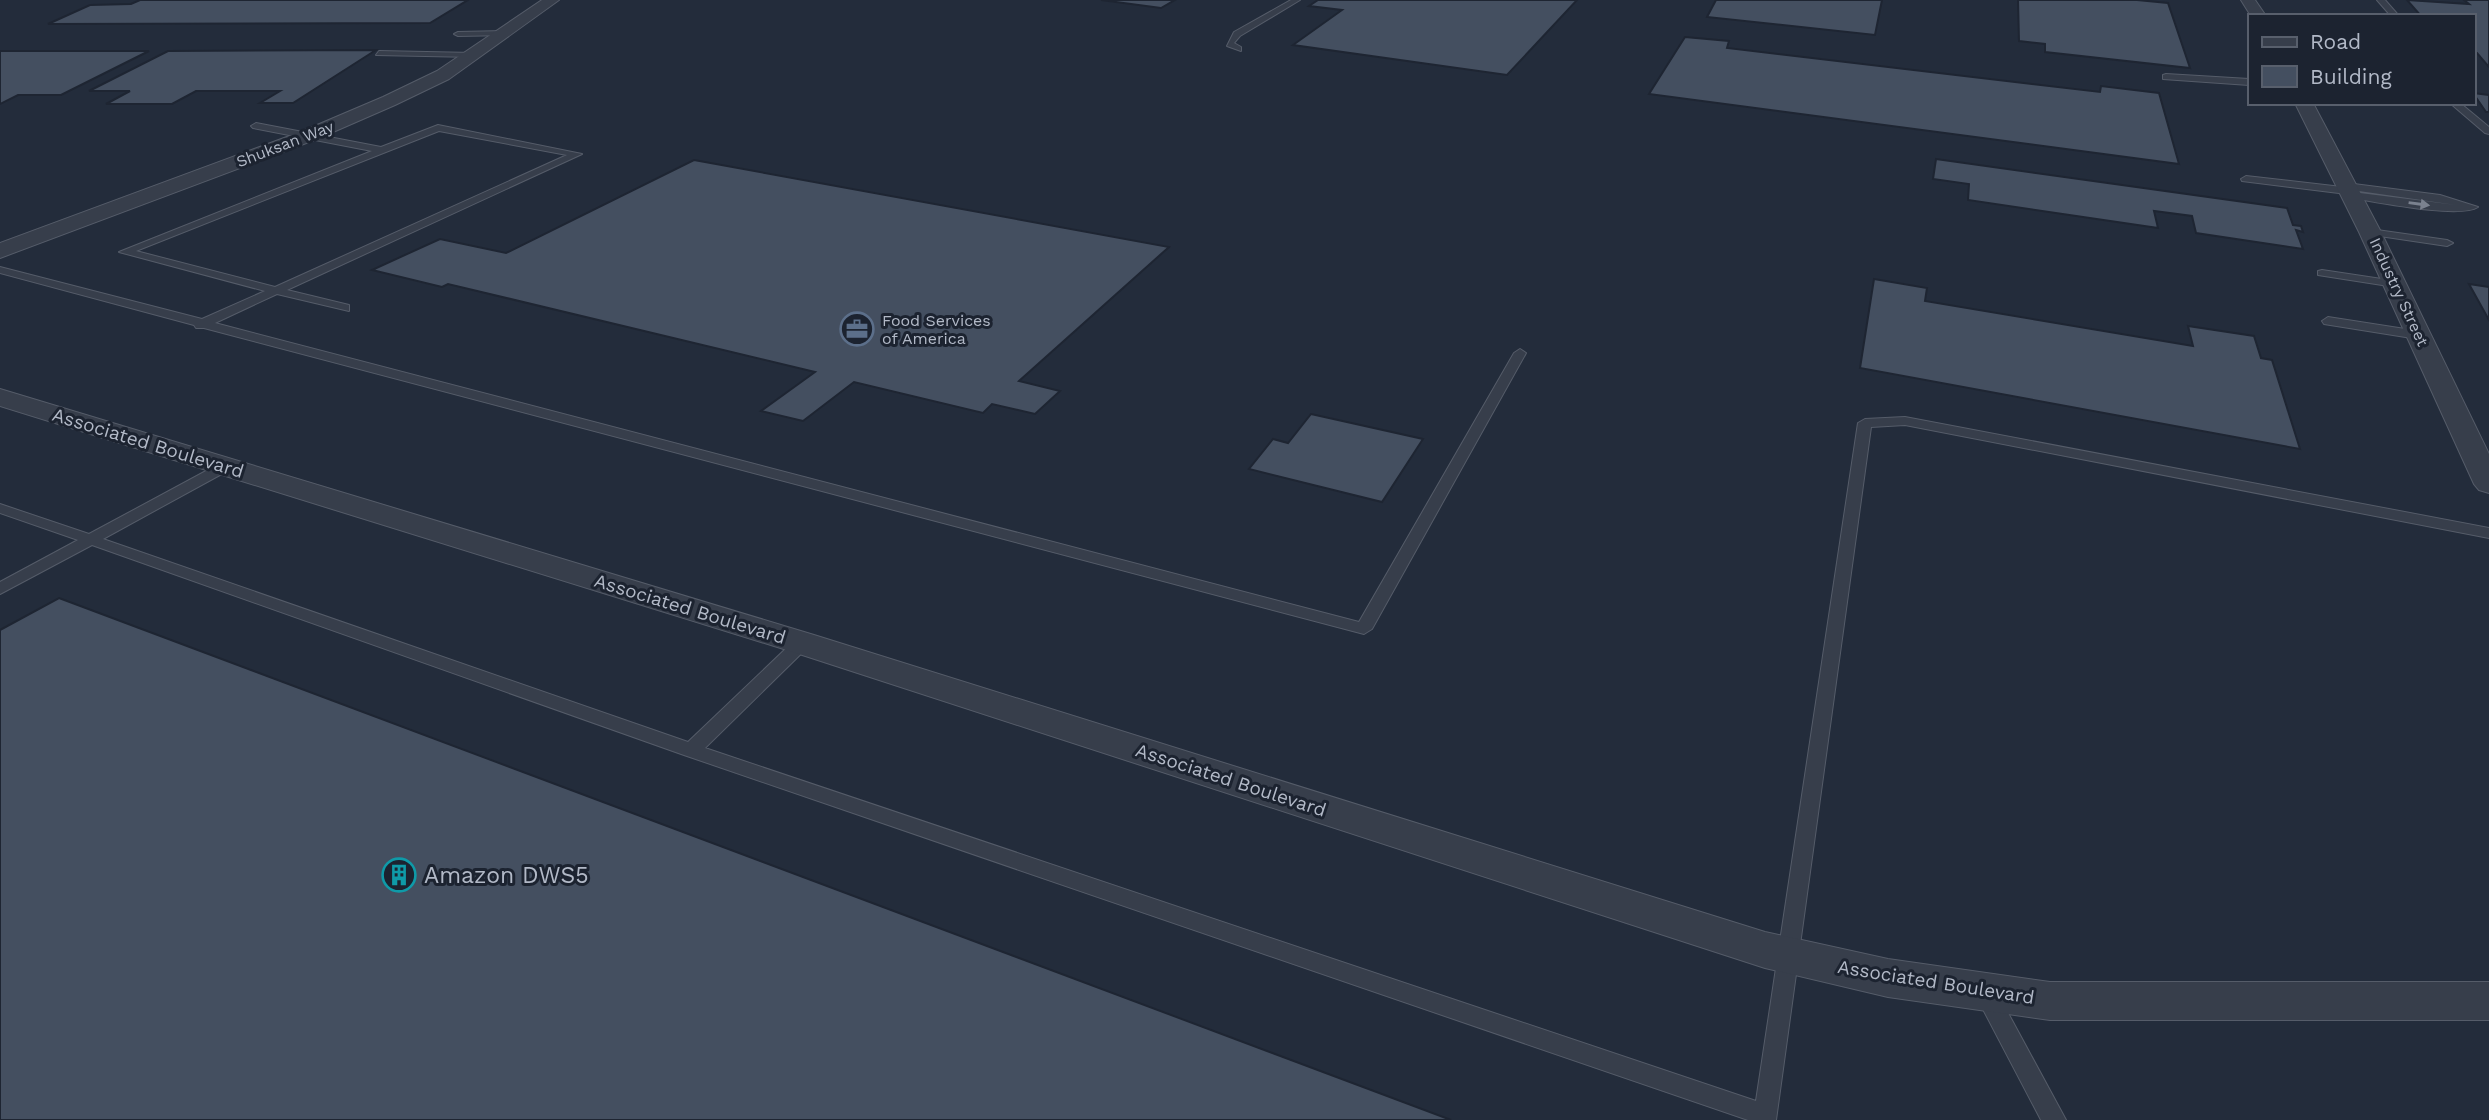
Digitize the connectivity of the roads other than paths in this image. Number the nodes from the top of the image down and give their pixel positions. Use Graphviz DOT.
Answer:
graph roads {
  1 [pos="552,0"];
  2 [pos="1296,0"];
  3 [pos="2381,0"];
  4 [pos="2393,14"];
  5 [pos="505,33"];
  6 [pos="458,34"];
  7 [pos="1238,49"];
  8 [pos="379,53"];
  9 [pos="474,55"];
  10 [pos="2166,77"];
  11 [pos="2248,82"];
  12 [pos="2305,105"];
  13 [pos="2456,105"];
  14 [pos="256,126"];
  15 [pos="2488,131"];
  16 [pos="310,135"];
  17 [pos="382,150"];
  18 [pos="2246,179"];
  19 [pos="2348,191"];
  20 [pos="2371,232"];
  21 [pos="2447,243"];
  22 [pos="0,251"];
  23 [pos="0,270"];
  24 [pos="2322,273"];
  25 [pos="2395,284"];
  26 [pos="276,290"];
  27 [pos="345,308"];
  28 [pos="2328,321"];
  29 [pos="201,325"];
  30 [pos="2418,335"];
  31 [pos="1520,353"];
  32 [pos="0,397"];
  33 [pos="2480,450"];
  34 [pos="224,467"];
  35 [pos="2489,484"];
  36 [pos="0,508"];
  37 [pos="2489,533"];
  38 [pos="91,539"];
  39 [pos="0,589"];
  40 [pos="802,643"];
  41 [pos="691,750"];
  42 [pos="1787,955"];
  43 [pos="1984,992"];
  44 [pos="2489,1001"];
  45 [pos="1766,1117"];
  46 [pos="2053,1120"];
  1 -- 5 [label="street, Shuksan Way"];
  2 -- 7 [label="lane"];
  3 -- 4 [label="lane"];
  5 -- 6 [label="lane"];
  5 -- 9 [label="street, Shuksan Way"];
  8 -- 9 [label="lane"];
  9 -- 16 [label="street, Shuksan Way"];
  10 -- 11 [label="lane"];
  12 -- 19 [label="street, Industry Street"];
  13 -- 15 [label="lane"];
  14 -- 16 [label="lane"];
  16 -- 17 [label="lane"];
  16 -- 22 [label="street, Shuksan Way"];
  17 -- 26 [label="lane"];
  17 -- 26 [label="lane"];
  18 -- 19 [label="lane"];
  19 -- 19 [label="lane, one-way"];
  19 -- 20 [label="street, Industry Street"];
  20 -- 21 [label="lane"];
  20 -- 25 [label="street, Industry Street"];
  23 -- 29 [label="lane"];
  24 -- 25 [label="lane"];
  25 -- 30 [label="street, Industry Street"];
  26 -- 27 [label="lane"];
  26 -- 29 [label="lane"];
  28 -- 30 [label="lane"];
  29 -- 31 [label="lane"];
  30 -- 33 [label="street, Industry Street"];
  32 -- 34 [label="street, Associated Boulevard"];
  33 -- 35 [label="street, Industry Street"];
  34 -- 38 [label="lane"];
  34 -- 40 [label="street, Associated Boulevard"];
  36 -- 38 [label="lane"];
  37 -- 42 [label="lane"];
  38 -- 39 [label="lane"];
  38 -- 41 [label="lane"];
  40 -- 41 [label="lane"];
  40 -- 42 [label="street, Associated Boulevard"];
  41 -- 45 [label="lane"];
  42 -- 43 [label="street, Associated Boulevard"];
  42 -- 45 [label="lane"];
  43 -- 44 [label="street, Associated Boulevard"];
  43 -- 46 [label="lane"];
}
